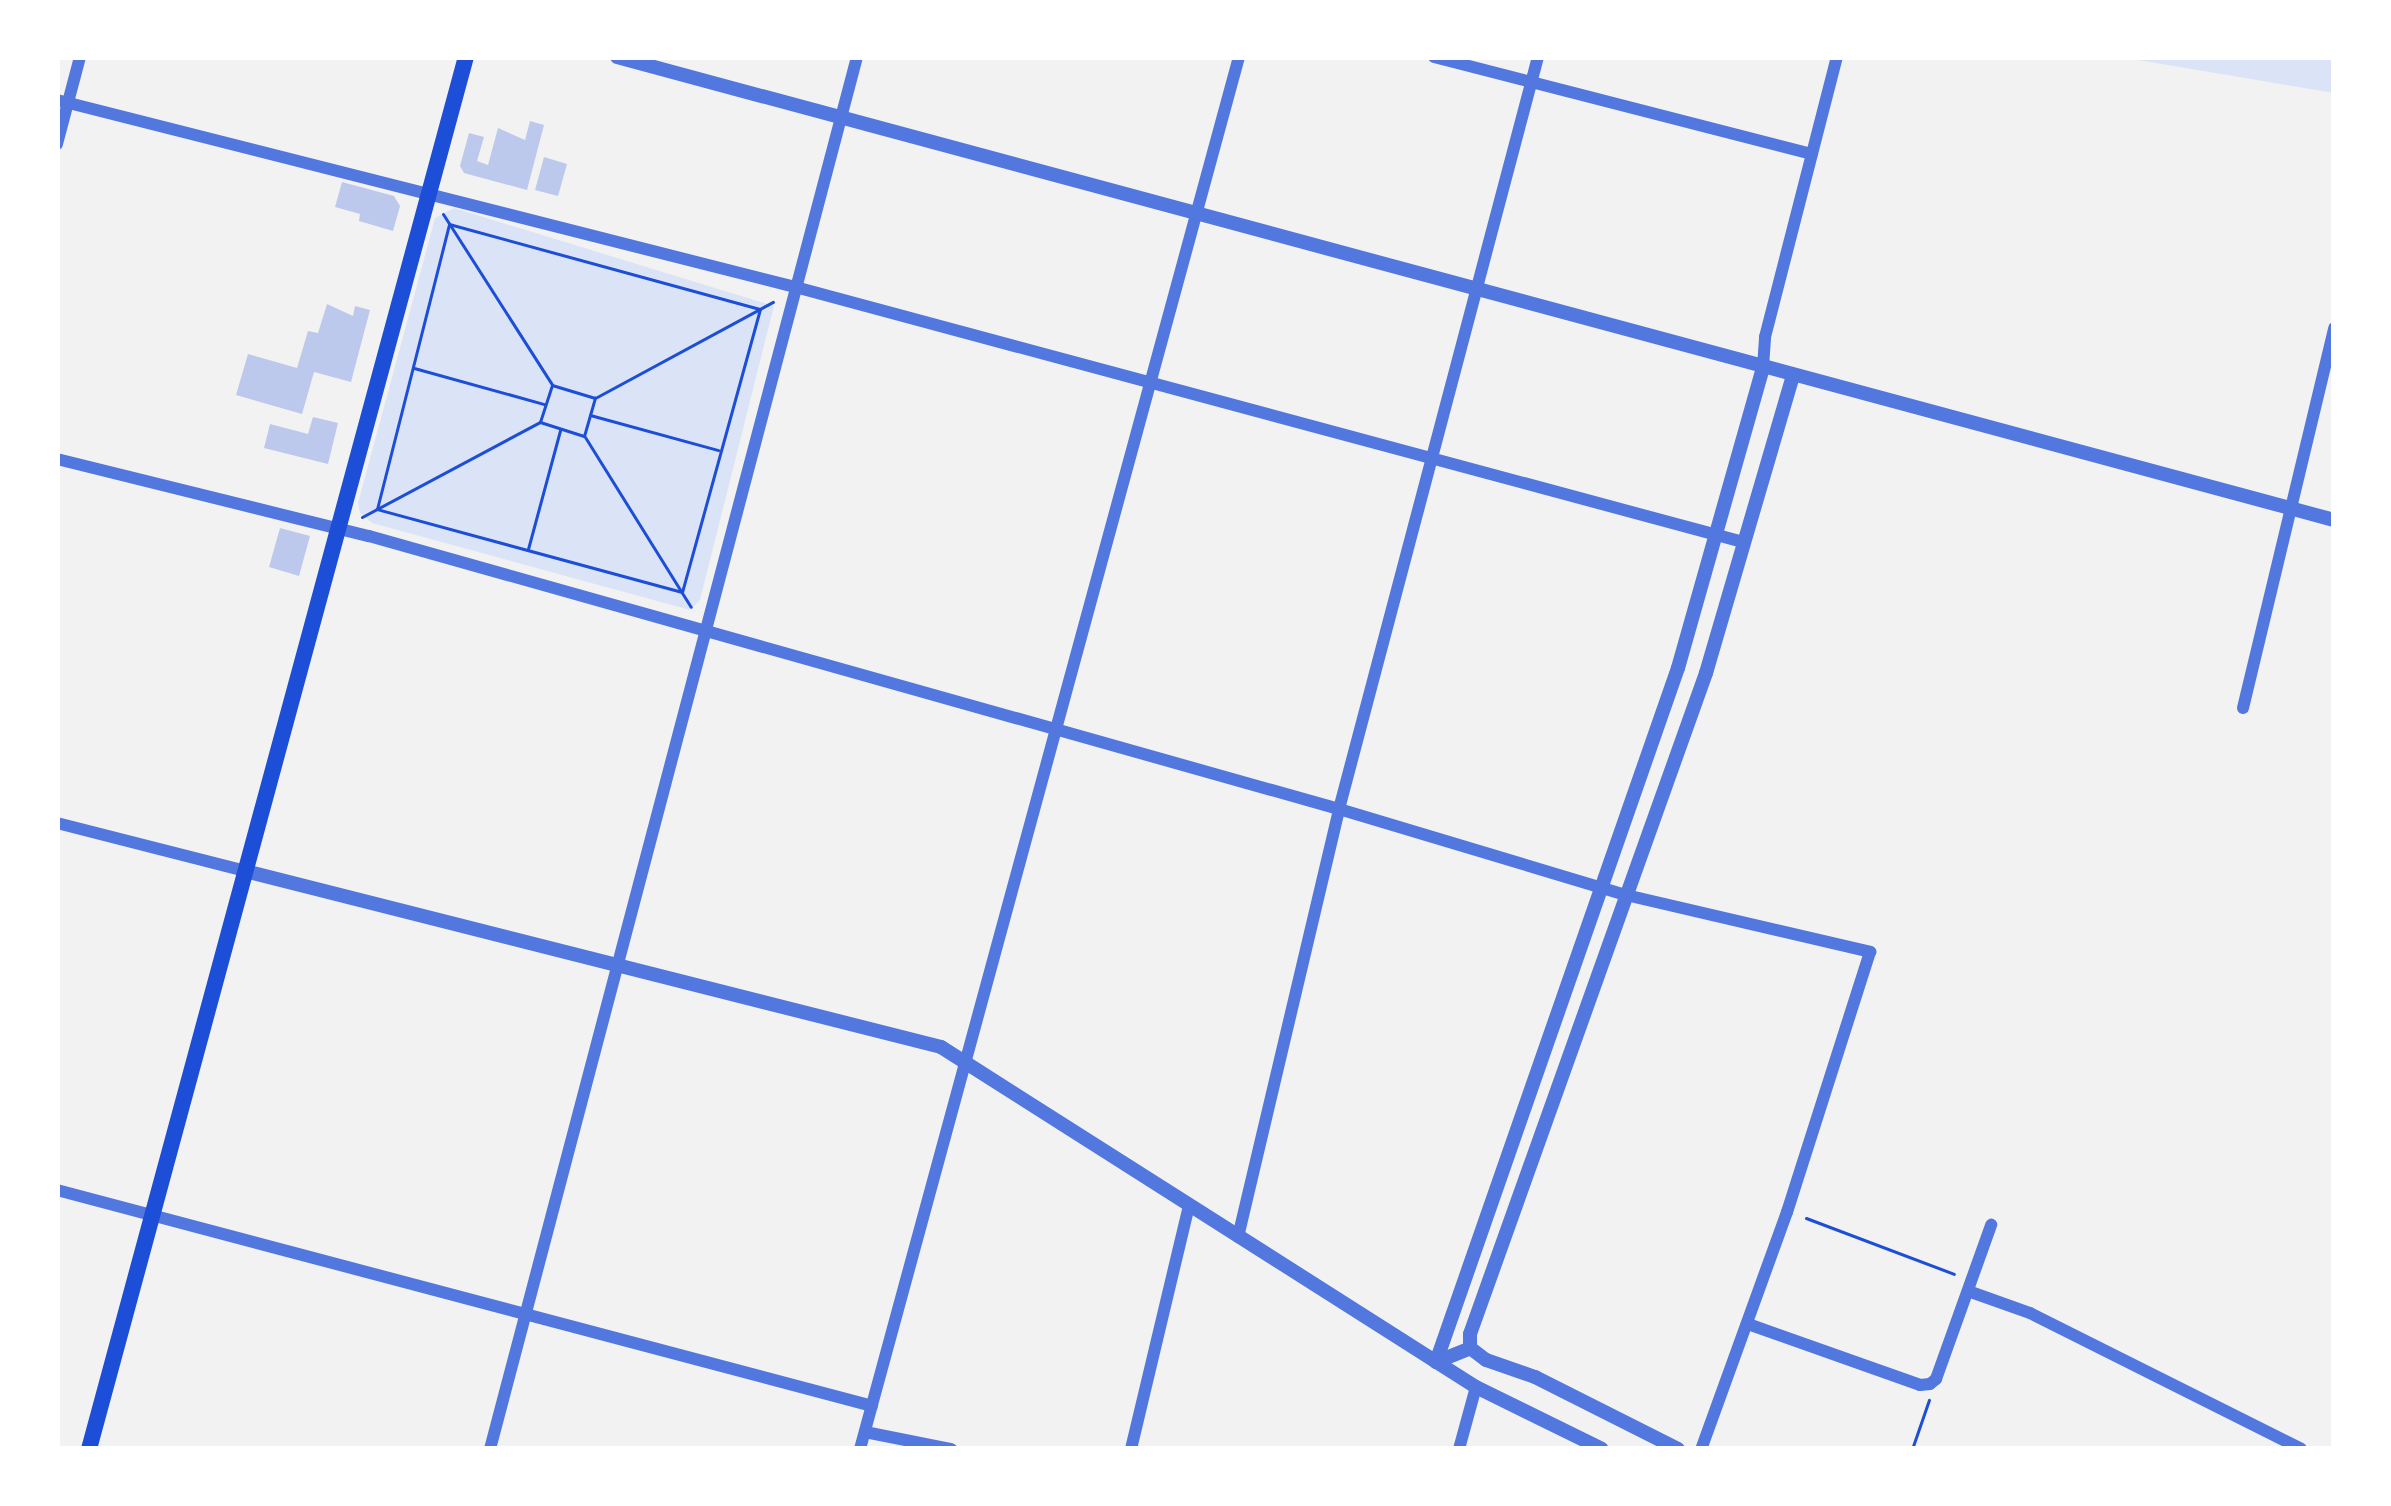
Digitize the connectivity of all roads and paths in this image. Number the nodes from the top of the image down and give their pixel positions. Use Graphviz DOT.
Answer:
graph roads {
  1 [pos="80,57"];
  2 [pos="466,57"];
  3 [pos="617,57"];
  4 [pos="857,57"];
  5 [pos="1239,57"];
  6 [pos="1434,57"];
  7 [pos="1538,57"];
  8 [pos="1837,57"];
  9 [pos="1532,82"];
  10 [pos="63,101"];
  11 [pos="842,120"];
  12 [pos="57,144"];
  13 [pos="1812,154"];
  14 [pos="428,191"];
  15 [pos="1197,213"];
  16 [pos="449,224"];
  17 [pos="799,288"];
  18 [pos="1479,289"];
  19 [pos="760,309"];
  20 [pos="2334,328"];
  21 [pos="1763,367"];
  22 [pos="413,368"];
  23 [pos="1792,375"];
  24 [pos="1151,382"];
  25 [pos="551,385"];
  26 [pos="595,398"];
  27 [pos="545,404"];
  28 [pos="590,415"];
  29 [pos="540,422"];
  30 [pos="560,429"];
  31 [pos="584,436"];
  32 [pos="720,451"];
  33 [pos="57,460"];
  34 [pos="1431,461"];
  35 [pos="2290,507"];
  36 [pos="377,509"];
  37 [pos="2334,520"];
  38 [pos="339,529"];
  39 [pos="1714,534"];
  40 [pos="1743,542"];
  41 [pos="528,550"];
  42 [pos="682,592"];
  43 [pos="708,634"];
  44 [pos="2243,708"];
  45 [pos="1053,732"];
  46 [pos="1339,809"];
  47 [pos="57,823"];
  48 [pos="249,872"];
  49 [pos="1600,885"];
  50 [pos="1626,896"];
  51 [pos="619,969"];
  52 [pos="967,1060"];
  53 [pos="57,1190"];
  54 [pos="1189,1205"];
  55 [pos="1787,1211"];
  56 [pos="152,1216"];
  57 [pos="1991,1226"];
  58 [pos="1238,1237"];
  59 [pos="1970,1285"];
  60 [pos="524,1316"];
  61 [pos="1748,1324"];
  62 [pos="1470,1348"];
  63 [pos="1486,1360"];
  64 [pos="1436,1362"];
  65 [pos="1936,1379"];
  66 [pos="1476,1387"];
  67 [pos="872,1406"];
  68 [pos="865,1432"];
  69 [pos="2285,1446"];
  70 [pos="89,1449"];
  71 [pos="490,1449"];
  72 [pos="860,1449"];
  73 [pos="951,1449"];
  74 [pos="1131,1449"];
  75 [pos="1459,1449"];
  76 [pos="1602,1449"];
  77 [pos="1678,1449"];
  78 [pos="1701,1449"];
  79 [pos="1912,1449"];
  80 [pos="2300,1449"];
  1 -- 10 [label="street"];
  2 -- 14 [label="main road"];
  3 -- 11 [label="street"];
  4 -- 11 [label="street"];
  5 -- 15 [label="street"];
  6 -- 9 [label="street"];
  7 -- 9 [label="street"];
  8 -- 13 [label="street"];
  9 -- 13 [label="street"];
  9 -- 18 [label="street"];
  10 -- 12 [label="street"];
  10 -- 14 [label="street"];
  11 -- 15 [label="street"];
  11 -- 17 [label="street"];
  13 -- 21 [label="street"];
  14 -- 16 [label="path"];
  14 -- 17 [label="street"];
  14 -- 38 [label="main road"];
  15 -- 18 [label="street"];
  15 -- 24 [label="street"];
  16 -- 19 [label="path"];
  16 -- 22 [label="path"];
  16 -- 25 [label="path"];
  17 -- 19 [label="path"];
  17 -- 24 [label="street"];
  17 -- 43 [label="street"];
  18 -- 21 [label="street"];
  18 -- 34 [label="street"];
  19 -- 26 [label="path"];
  19 -- 32 [label="path"];
  20 -- 35 [label="street"];
  21 -- 23 [label="street"];
  21 -- 39 [label="street"];
  22 -- 27 [label="path"];
  22 -- 36 [label="path"];
  23 -- 35 [label="street"];
  23 -- 40 [label="street"];
  24 -- 34 [label="street"];
  24 -- 45 [label="street"];
  25 -- 26 [label="path"];
  25 -- 27 [label="path"];
  26 -- 28 [label="path"];
  27 -- 29 [label="path"];
  28 -- 31 [label="path"];
  28 -- 32 [label="path"];
  29 -- 30 [label="path"];
  29 -- 36 [label="path"];
  30 -- 31 [label="path"];
  30 -- 41 [label="path"];
  31 -- 42 [label="path"];
  32 -- 42 [label="path"];
  33 -- 38 [label="street"];
  34 -- 39 [label="street"];
  34 -- 46 [label="street"];
  35 -- 37 [label="street"];
  35 -- 44 [label="street"];
  36 -- 38 [label="path"];
  36 -- 41 [label="path"];
  38 -- 43 [label="street"];
  38 -- 48 [label="main road"];
  39 -- 40 [label="street"];
  39 -- 49 [label="street"];
  40 -- 50 [label="street"];
  41 -- 42 [label="path"];
  42 -- 43 [label="path"];
  43 -- 45 [label="street"];
  43 -- 51 [label="street"];
  45 -- 46 [label="street"];
  45 -- 52 [label="street"];
  46 -- 49 [label="street"];
  46 -- 58 [label="street"];
  47 -- 48 [label="street"];
  48 -- 51 [label="street"];
  48 -- 56 [label="main road"];
  49 -- 50 [label="street"];
  49 -- 64 [label="street"];
  50 -- 55 [label="street"];
  50 -- 62 [label="street"];
  51 -- 52 [label="street"];
  51 -- 60 [label="street"];
  52 -- 54 [label="street"];
  52 -- 67 [label="street"];
  53 -- 56 [label="street"];
  54 -- 58 [label="street"];
  54 -- 74 [label="street"];
  55 -- 59 [label="path"];
  55 -- 61 [label="street"];
  56 -- 60 [label="street"];
  56 -- 70 [label="main road"];
  57 -- 59 [label="street"];
  58 -- 64 [label="street"];
  59 -- 65 [label="street"];
  59 -- 69 [label="street"];
  60 -- 67 [label="street"];
  60 -- 71 [label="street"];
  61 -- 65 [label="street"];
  61 -- 78 [label="street"];
  62 -- 63 [label="street"];
  62 -- 64 [label="street"];
  63 -- 66 [label="street"];
  63 -- 77 [label="street"];
  64 -- 66 [label="street"];
  65 -- 79 [label="path"];
  66 -- 75 [label="street"];
  66 -- 76 [label="street"];
  67 -- 68 [label="street"];
  68 -- 72 [label="street"];
  68 -- 73 [label="street"];
  69 -- 80 [label="street"];
}
